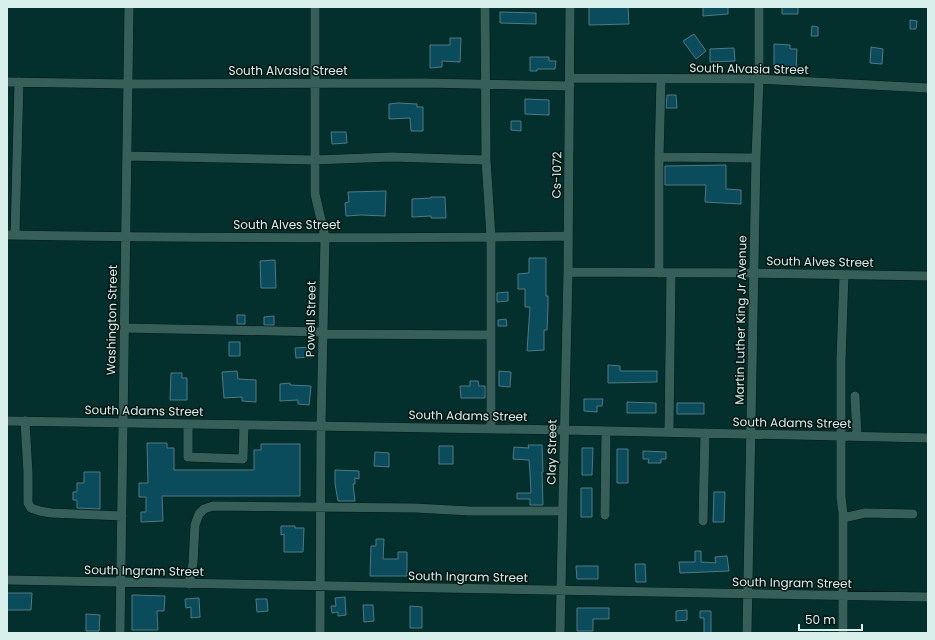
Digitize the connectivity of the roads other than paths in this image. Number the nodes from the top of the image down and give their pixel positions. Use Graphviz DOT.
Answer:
graph roads {
  1 [pos="129,7"];
  2 [pos="315,7"];
  3 [pos="485,7"];
  4 [pos="570,7"];
  5 [pos="759,7"];
  6 [pos="661,79"];
  7 [pos="759,79"];
  8 [pos="7,82"];
  9 [pos="19,82"];
  10 [pos="570,82"];
  11 [pos="315,83"];
  12 [pos="128,84"];
  13 [pos="486,84"];
  14 [pos="928,88"];
  15 [pos="127,156"];
  16 [pos="659,157"];
  17 [pos="756,158"];
  18 [pos="314,160"];
  19 [pos="486,160"];
  20 [pos="11,235"];
  21 [pos="568,236"];
  22 [pos="125,237"];
  23 [pos="491,237"];
  24 [pos="325,238"];
  25 [pos="568,272"];
  26 [pos="659,273"];
  27 [pos="671,273"];
  28 [pos="754,273"];
  29 [pos="844,274"];
  30 [pos="928,276"];
  31 [pos="124,328"];
  32 [pos="323,333"];
  33 [pos="491,335"];
  34 [pos="855,396"];
  35 [pos="7,421"];
  36 [pos="25,422"];
  37 [pos="123,422"];
  38 [pos="188,424"];
  39 [pos="244,425"];
  40 [pos="321,426"];
  41 [pos="491,429"];
  42 [pos="564,430"];
  43 [pos="606,431"];
  44 [pos="669,432"];
  45 [pos="705,433"];
  46 [pos="750,434"];
  47 [pos="841,436"];
  48 [pos="857,436"];
  49 [pos="928,438"];
  50 [pos="321,507"];
  51 [pos="562,511"];
  52 [pos="913,514"];
  53 [pos="605,515"];
  54 [pos="122,516"];
  55 [pos="843,518"];
  56 [pos="703,521"];
  57 [pos="7,580"];
  58 [pos="121,583"];
  59 [pos="189,584"];
  60 [pos="320,586"];
  61 [pos="561,590"];
  62 [pos="748,593"];
  63 [pos="843,596"];
  64 [pos="928,597"];
  65 [pos="120,633"];
  66 [pos="320,633"];
  67 [pos="560,633"];
  68 [pos="747,633"];
  69 [pos="843,633"];
  1 -- 12 [label="street, Washington Street"];
  2 -- 11 [label="street, Powell Street"];
  3 -- 13 [label="street"];
  4 -- 10 [label="street"];
  5 -- 7 [label="street, Martin Luther King Jr Avenue"];
  6 -- 7 [label="street, South Alvasia Street"];
  6 -- 10 [label="street, South Alvasia Street"];
  6 -- 16 [label="street"];
  7 -- 14 [label="street, South Alvasia Street"];
  7 -- 17 [label="street, Martin Luther King Jr Avenue"];
  8 -- 9 [label="street, South Alvasia Street"];
  9 -- 12 [label="street, South Alvasia Street"];
  9 -- 20 [label="street"];
  10 -- 13 [label="street, South Alvasia Street"];
  10 -- 21 [label="street, Cs-1072"];
  11 -- 12 [label="street, South Alvasia Street"];
  11 -- 13 [label="street, South Alvasia Street"];
  11 -- 18 [label="street, Powell Street"];
  12 -- 15 [label="street, Washington Street"];
  13 -- 19 [label="street"];
  15 -- 18 [label="street"];
  15 -- 22 [label="street, Washington Street"];
  16 -- 17 [label="street"];
  16 -- 26 [label="street"];
  17 -- 28 [label="street, Martin Luther King Jr Avenue"];
  18 -- 19 [label="street"];
  18 -- 24 [label="street, Powell Street"];
  19 -- 23 [label="street"];
  20 -- 22 [label="street, South Alves Street"];
  21 -- 23 [label="street, South Alves Street"];
  21 -- 25 [label="street, Cs-1072"];
  22 -- 24 [label="street, South Alves Street"];
  22 -- 31 [label="street, Washington Street"];
  23 -- 24 [label="street, South Alves Street"];
  23 -- 33 [label="street"];
  24 -- 32 [label="street, Powell Street"];
  25 -- 26 [label="street, South Alves Street"];
  25 -- 42 [label="street, Clay Street"];
  26 -- 27 [label="street, South Alves Street"];
  27 -- 28 [label="street, South Alves Street"];
  27 -- 44 [label="street"];
  28 -- 29 [label="street, South Alves Street"];
  28 -- 46 [label="street, Martin Luther King Jr Avenue"];
  29 -- 30 [label="street, South Alves Street"];
  29 -- 47 [label="street"];
  31 -- 32 [label="street"];
  31 -- 37 [label="street, Washington Street"];
  32 -- 33 [label="street"];
  32 -- 40 [label="street, Powell Street"];
  33 -- 41 [label="street"];
  34 -- 48 [label="street"];
  35 -- 36 [label="street, South Adams Street"];
  36 -- 37 [label="street, South Adams Street"];
  36 -- 54 [label="street"];
  37 -- 38 [label="street, South Adams Street"];
  37 -- 54 [label="street, Washington Street"];
  38 -- 39 [label="street, South Adams Street"];
  38 -- 39 [label="street"];
  39 -- 40 [label="street, South Adams Street"];
  40 -- 41 [label="street, South Adams Street"];
  40 -- 50 [label="street, Powell Street"];
  41 -- 42 [label="street, South Adams Street"];
  42 -- 43 [label="street, South Adams Street"];
  42 -- 51 [label="street, Clay Street"];
  43 -- 44 [label="street, South Adams Street"];
  43 -- 53 [label="street"];
  44 -- 45 [label="street, South Adams Street"];
  45 -- 46 [label="street, South Adams Street"];
  45 -- 56 [label="street"];
  46 -- 47 [label="street, South Adams Street"];
  46 -- 62 [label="street, Martin Luther King Jr Avenue"];
  47 -- 48 [label="street, South Adams Street"];
  47 -- 55 [label="street"];
  48 -- 49 [label="street, South Adams Street"];
  50 -- 51 [label="street"];
  50 -- 59 [label="street"];
  50 -- 60 [label="street, Powell Street"];
  51 -- 61 [label="street, Clay Street"];
  52 -- 55 [label="street"];
  54 -- 58 [label="street, Washington Street"];
  55 -- 63 [label="street"];
  57 -- 58 [label="street, South Ingram Street"];
  58 -- 59 [label="street, South Ingram Street"];
  58 -- 65 [label="street, Washington Street"];
  59 -- 60 [label="street, South Ingram Street"];
  60 -- 61 [label="street, South Ingram Street"];
  60 -- 66 [label="street, Powell Street"];
  61 -- 62 [label="street, South Ingram Street"];
  61 -- 67 [label="street, Clay Street"];
  62 -- 63 [label="street, South Ingram Street"];
  62 -- 68 [label="street, Martin Luther King Jr Avenue"];
  63 -- 64 [label="street, South Ingram Street"];
  63 -- 69 [label="street"];
}
